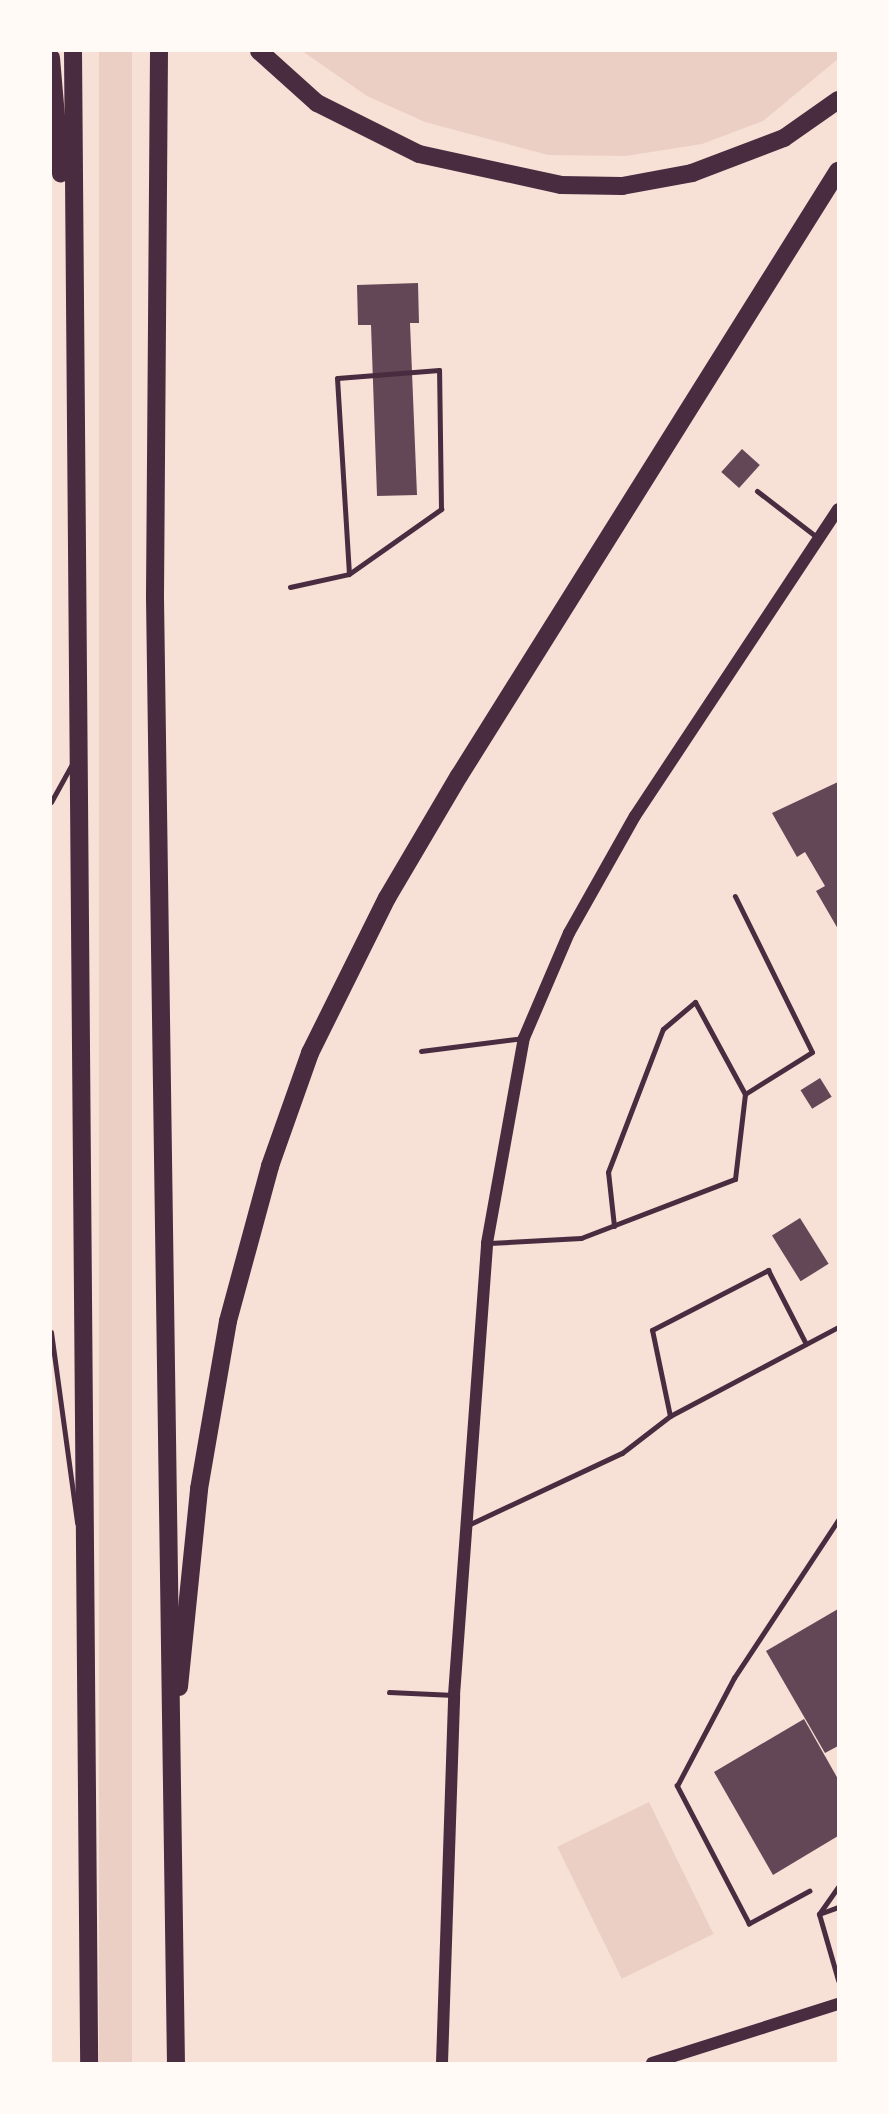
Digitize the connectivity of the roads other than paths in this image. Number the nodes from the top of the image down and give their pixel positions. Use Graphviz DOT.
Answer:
graph roads {
  1 [pos="73,51"];
  2 [pos="159,51"];
  3 [pos="259,51"];
  4 [pos="51,58"];
  5 [pos="838,100"];
  6 [pos="838,171"];
  7 [pos="70,272"];
  8 [pos="757,491"];
  9 [pos="838,509"];
  10 [pos="818,538"];
  11 [pos="349,574"];
  12 [pos="290,587"];
  13 [pos="78,751"];
  14 [pos="51,802"];
  15 [pos="736,896"];
  16 [pos="524,1038"];
  17 [pos="421,1051"];
  18 [pos="745,1094"];
  19 [pos="614,1226"];
  20 [pos="487,1243"];
  21 [pos="838,1327"];
  22 [pos="51,1332"];
  23 [pos="806,1344"];
  24 [pos="670,1416"];
  25 [pos="465,1527"];
  26 [pos="86,1590"];
  27 [pos="389,1692"];
  28 [pos="454,1695"];
  29 [pos="170,1802"];
  30 [pos="838,1887"];
  31 [pos="838,1907"];
  32 [pos="819,1914"];
  33 [pos="838,1980"];
  34 [pos="838,2004"];
  35 [pos="89,2063"];
  36 [pos="176,2063"];
  37 [pos="442,2063"];
  38 [pos="652,2063"];
  1 -- 7 [label="main road"];
  2 -- 29 [label="main road"];
  3 -- 5 [label="main road"];
  4 -- 7 [label="main road"];
  6 -- 29 [label="main road"];
  7 -- 13 [label="main road"];
  8 -- 10 [label="lane"];
  9 -- 10 [label="street"];
  10 -- 16 [label="street"];
  11 -- 11 [label="lane"];
  11 -- 12 [label="lane"];
  13 -- 14 [label="lane"];
  13 -- 26 [label="main road"];
  15 -- 18 [label="lane"];
  16 -- 17 [label="lane"];
  16 -- 20 [label="street"];
  18 -- 19 [label="lane"];
  18 -- 19 [label="lane"];
  19 -- 20 [label="lane"];
  20 -- 25 [label="street"];
  21 -- 23 [label="lane"];
  22 -- 26 [label="lane"];
  23 -- 24 [label="lane"];
  23 -- 24 [label="lane"];
  24 -- 25 [label="lane"];
  25 -- 28 [label="street"];
  26 -- 35 [label="main road"];
  27 -- 28 [label="lane"];
  28 -- 37 [label="street"];
  29 -- 36 [label="main road"];
  30 -- 32 [label="lane"];
  31 -- 32 [label="lane"];
  32 -- 33 [label="lane"];
  34 -- 38 [label="street"];
}
